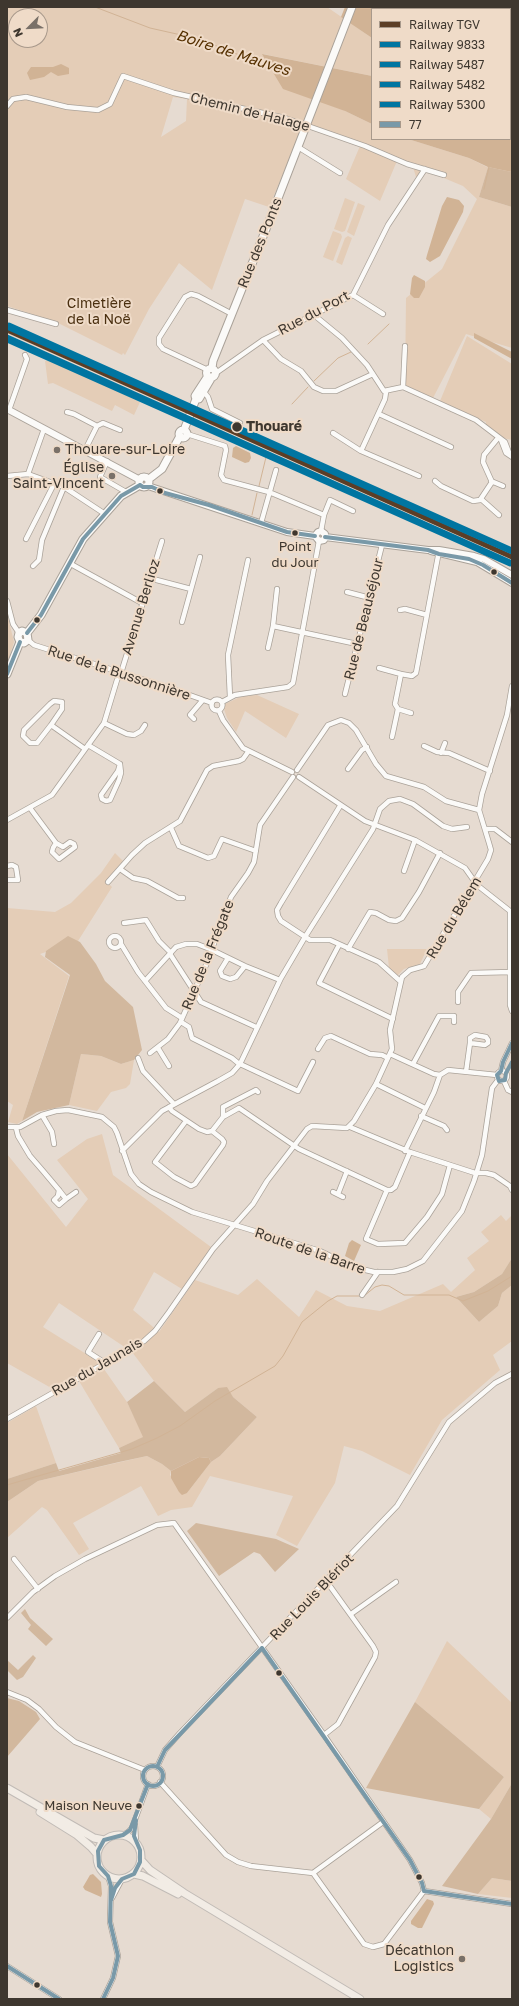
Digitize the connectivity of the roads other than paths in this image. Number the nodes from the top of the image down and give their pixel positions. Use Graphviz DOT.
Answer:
graph roads {
  1 [pos="352,7"];
  2 [pos="7,106"];
  3 [pos="306,126"];
  4 [pos="298,147"];
  5 [pos="425,169"];
  6 [pos="340,173"];
  7 [pos="444,175"];
  8 [pos="353,295"];
  9 [pos="7,310"];
  10 [pos="232,314"];
  11 [pos="383,314"];
  12 [pos="314,315"];
  13 [pos="56,324"];
  14 [pos="263,340"];
  15 [pos="405,346"];
  16 [pos="25,354"];
  17 [pos="211,373"];
  18 [pos="373,374"];
  19 [pos="403,387"];
  20 [pos="204,392"];
  21 [pos="386,392"];
  22 [pos="194,402"];
  23 [pos="8,409"];
  24 [pos="67,412"];
  25 [pos="378,414"];
  26 [pos="240,423"];
  27 [pos="97,426"];
  28 [pos="44,429"];
  29 [pos="120,430"];
  30 [pos="184,430"];
  31 [pos="333,433"];
  32 [pos="499,439"];
  33 [pos="451,447"];
  34 [pos="85,450"];
  35 [pos="361,451"];
  36 [pos="511,456"];
  37 [pos="107,461"];
  38 [pos="276,470"];
  39 [pos="28,474"];
  40 [pos="7,476"];
  41 [pos="419,476"];
  42 [pos="435,481"];
  43 [pos="492,481"];
  44 [pos="140,482"];
  45 [pos="148,483"];
  46 [pos="54,484"];
  47 [pos="503,486"];
  48 [pos="64,487"];
  49 [pos="269,492"];
  50 [pos="124,494"];
  51 [pos="481,499"];
  52 [pos="353,511"];
  53 [pos="105,514"];
  54 [pos="499,514"];
  55 [pos="324,515"];
  56 [pos="261,523"];
  57 [pos="321,531"];
  58 [pos="328,538"];
  59 [pos="26,539"];
  60 [pos="317,539"];
  61 [pos="162,541"];
  62 [pos="382,545"];
  63 [pos="439,552"];
  64 [pos="200,557"];
  65 [pos="248,560"];
  66 [pos="69,563"];
  67 [pos="33,566"];
  68 [pos="512,575"];
  69 [pos="149,578"];
  70 [pos="512,583"];
  71 [pos="191,589"];
  72 [pos="277,589"];
  73 [pos="347,592"];
  74 [pos="370,598"];
  75 [pos="7,601"];
  76 [pos="142,603"];
  77 [pos="400,610"];
  78 [pos="427,615"];
  79 [pos="182,622"];
  80 [pos="273,626"];
  81 [pos="304,631"];
  82 [pos="19,633"];
  83 [pos="28,636"];
  84 [pos="20,642"];
  85 [pos="358,644"];
  86 [pos="268,648"];
  87 [pos="379,668"];
  88 [pos="121,673"];
  89 [pos="7,674"];
  90 [pos="401,674"];
  91 [pos="512,686"];
  92 [pos="345,694"];
  93 [pos="230,697"];
  94 [pos="202,701"];
  95 [pos="222,702"];
  96 [pos="212,703"];
  97 [pos="398,709"];
  98 [pos="219,710"];
  99 [pos="411,713"];
  100 [pos="194,719"];
  101 [pos="104,723"];
  102 [pos="52,725"];
  103 [pos="145,725"];
  104 [pos="392,737"];
  105 [pos="445,744"];
  106 [pos="424,746"];
  107 [pos="87,747"];
  108 [pos="367,747"];
  109 [pos="248,752"];
  110 [pos="441,752"];
  111 [pos="120,764"];
  112 [pos="348,769"];
  113 [pos="298,770"];
  114 [pos="490,771"];
  115 [pos="292,775"];
  116 [pos="299,777"];
  117 [pos="340,806"];
  118 [pos="30,808"];
  119 [pos="479,810"];
  120 [pos="7,820"];
  121 [pos="374,826"];
  122 [pos="467,827"];
  123 [pos="171,828"];
  124 [pos="486,829"];
  125 [pos="414,840"];
  126 [pos="512,842"];
  127 [pos="56,843"];
  128 [pos="256,851"];
  129 [pos="440,853"];
  130 [pos="7,866"];
  131 [pos="120,869"];
  132 [pos="404,871"];
  133 [pos="7,880"];
  134 [pos="108,882"];
  135 [pos="476,883"];
  136 [pos="183,898"];
  137 [pos="511,911"];
  138 [pos="124,923"];
  139 [pos="305,937"];
  140 [pos="121,944"];
  141 [pos="339,945"];
  142 [pos="210,949"];
  143 [pos="348,949"];
  144 [pos="171,954"];
  145 [pos="228,958"];
  146 [pos="245,966"];
  147 [pos="511,972"];
  148 [pos="280,980"];
  149 [pos="145,981"];
  150 [pos="400,981"];
  151 [pos="194,992"];
  152 [pos="458,1002"];
  153 [pos="512,1011"];
  154 [pos="393,1019"];
  155 [pos="182,1020"];
  156 [pos="454,1022"];
  157 [pos="256,1028"];
  158 [pos="470,1043"];
  159 [pos="512,1043"];
  160 [pos="158,1048"];
  161 [pos="318,1049"];
  162 [pos="150,1053"];
  163 [pos="389,1056"];
  164 [pos="138,1058"];
  165 [pos="313,1062"];
  166 [pos="240,1064"];
  167 [pos="413,1064"];
  168 [pos="168,1066"];
  169 [pos="500,1071"];
  170 [pos="466,1072"];
  171 [pos="440,1075"];
  172 [pos="497,1078"];
  173 [pos="504,1081"];
  174 [pos="376,1084"];
  175 [pos="258,1092"];
  176 [pos="512,1092"];
  177 [pos="174,1104"];
  178 [pos="169,1107"];
  179 [pos="425,1108"];
  180 [pos="42,1115"];
  181 [pos="421,1116"];
  182 [pos="223,1117"];
  183 [pos="186,1120"];
  184 [pos="7,1127"];
  185 [pos="350,1127"];
  186 [pos="16,1128"];
  187 [pos="447,1130"];
  188 [pos="212,1131"];
  189 [pos="54,1144"];
  190 [pos="295,1146"];
  191 [pos="122,1151"];
  192 [pos="407,1152"];
  193 [pos="450,1165"];
  194 [pos="347,1171"];
  195 [pos="477,1173"];
  196 [pos="59,1190"];
  197 [pos="387,1190"];
  198 [pos="512,1190"];
  199 [pos="76,1192"];
  200 [pos="343,1198"];
  201 [pos="66,1199"];
  202 [pos="234,1225"];
  203 [pos="378,1272"];
  204 [pos="362,1295"];
  205 [pos="99,1334"];
  206 [pos="105,1363"];
  207 [pos="512,1374"];
  208 [pos="7,1419"];
  209 [pos="14,1559"];
  210 [pos="327,1582"];
  211 [pos="396,1582"];
  212 [pos="38,1588"];
  213 [pos="351,1614"];
  214 [pos="7,1618"];
  215 [pos="262,1648"];
  216 [pos="7,1692"];
  217 [pos="324,1735"];
  218 [pos="157,1767"];
  219 [pos="144,1770"];
  220 [pos="160,1782"];
  221 [pos="148,1784"];
  222 [pos="7,1788"];
  223 [pos="7,1793"];
  224 [pos="136,1818"];
  225 [pos="383,1822"];
  226 [pos="123,1835"];
  227 [pos="104,1840"];
  228 [pos="136,1843"];
  229 [pos="97,1854"];
  230 [pos="141,1860"];
  231 [pos="313,1873"];
  232 [pos="134,1874"];
  233 [pos="108,1876"];
  234 [pos="122,1879"];
  235 [pos="424,1891"];
  236 [pos="110,1903"];
  237 [pos="512,1904"];
  238 [pos="248,1933"];
  239 [pos="7,1966"];
  240 [pos="346,1991"];
  241 [pos="58,1999"];
  242 [pos="103,1999"];
  243 [pos="356,1999"];
  244 [pos="360,1999"];
  1 -- 3 [label="main road, Rue des Ponts"];
  2 -- 3 [label="street, Chemin de Halage"];
  3 -- 4 [label="main road, Rue des Ponts"];
  3 -- 5 [label="street, Chemin de Halage"];
  4 -- 6 [label="street"];
  4 -- 10 [label="main road, Rue des Ponts"];
  5 -- 7 [label="street, Chemin de Halage"];
  5 -- 8 [label="street, Rue du Port"];
  8 -- 11 [label="street"];
  8 -- 12 [label="street, Rue du Port"];
  9 -- 13 [label="street"];
  10 -- 17 [label="main road, Rue des Ponts"];
  10 -- 17 [label="street"];
  12 -- 14 [label="street, Rue du Port"];
  12 -- 18 [label="street"];
  14 -- 17 [label="street, Rue du Port"];
  14 -- 18 [label="street"];
  15 -- 19 [label="street"];
  16 -- 23 [label="street"];
  17 -- 20 [label="main road, Rue des Ponts"];
  17 -- 22 [label="main road, Rue des Ponts"];
  18 -- 21 [label="street"];
  19 -- 21 [label="street"];
  19 -- 32 [label="street"];
  20 -- 22 [label="main road, Rue des Ponts"];
  20 -- 26 [label="street"];
  21 -- 25 [label="street"];
  22 -- 30 [label="main road, Rue des Ponts"];
  23 -- 28 [label="street"];
  24 -- 27 [label="street"];
  25 -- 33 [label="street"];
  25 -- 35 [label="street"];
  27 -- 29 [label="street"];
  27 -- 34 [label="street"];
  28 -- 34 [label="street"];
  28 -- 39 [label="street"];
  30 -- 45 [label="main road, Rue des Ponts"];
  30 -- 49 [label="street"];
  31 -- 35 [label="street"];
  32 -- 36 [label="street"];
  32 -- 43 [label="street"];
  34 -- 37 [label="street"];
  35 -- 41 [label="street"];
  37 -- 44 [label="street"];
  37 -- 50 [label="street"];
  38 -- 49 [label="street"];
  39 -- 40 [label="street"];
  39 -- 46 [label="street"];
  42 -- 51 [label="street"];
  43 -- 47 [label="street"];
  43 -- 51 [label="street"];
  44 -- 45 [label="main road"];
  44 -- 50 [label="main road"];
  45 -- 56 [label="street"];
  46 -- 48 [label="street"];
  46 -- 59 [label="street"];
  48 -- 53 [label="street"];
  48 -- 67 [label="street"];
  49 -- 55 [label="street"];
  49 -- 56 [label="street"];
  50 -- 53 [label="main road"];
  51 -- 54 [label="street"];
  52 -- 55 [label="street"];
  53 -- 66 [label="main road"];
  55 -- 57 [label="street"];
  56 -- 60 [label="street"];
  57 -- 58 [label="street"];
  57 -- 60 [label="street"];
  58 -- 60 [label="street"];
  58 -- 62 [label="street"];
  60 -- 81 [label="street"];
  61 -- 69 [label="street, Avenue Berlioz"];
  62 -- 63 [label="street"];
  62 -- 74 [label="street, Rue de Beauséjour"];
  63 -- 68 [label="street"];
  63 -- 70 [label="street"];
  63 -- 78 [label="street"];
  64 -- 71 [label="street"];
  65 -- 93 [label="street"];
  66 -- 76 [label="street"];
  66 -- 83 [label="main road"];
  69 -- 71 [label="street"];
  69 -- 76 [label="street, Avenue Berlioz"];
  71 -- 79 [label="street"];
  72 -- 80 [label="street"];
  73 -- 74 [label="street"];
  74 -- 85 [label="street, Rue de Beauséjour"];
  75 -- 82 [label="street"];
  76 -- 88 [label="street, Avenue Berlioz"];
  77 -- 78 [label="street"];
  78 -- 90 [label="street"];
  80 -- 81 [label="street"];
  80 -- 86 [label="street"];
  81 -- 85 [label="street"];
  81 -- 93 [label="street"];
  82 -- 83 [label="main road"];
  82 -- 84 [label="main road"];
  83 -- 84 [label="main road"];
  83 -- 88 [label="street, Rue de la Bussonnière"];
  84 -- 89 [label="main road"];
  85 -- 92 [label="street, Rue de Beauséjour"];
  87 -- 90 [label="street"];
  88 -- 94 [label="street, Rue de la Bussonnière"];
  88 -- 101 [label="street, Avenue Berlioz"];
  90 -- 97 [label="street"];
  91 -- 114 [label="street"];
  93 -- 95 [label="street"];
  94 -- 96 [label="street, Rue de la Bussonnière"];
  94 -- 100 [label="street"];
  95 -- 96 [label="street"];
  95 -- 98 [label="street"];
  96 -- 98 [label="street"];
  97 -- 99 [label="street"];
  97 -- 104 [label="street"];
  98 -- 109 [label="street"];
  101 -- 103 [label="street"];
  101 -- 107 [label="street, Avenue Berlioz"];
  102 -- 102 [label="street"];
  102 -- 107 [label="street"];
  105 -- 110 [label="street"];
  106 -- 110 [label="street"];
  107 -- 111 [label="street"];
  107 -- 118 [label="street, Avenue Berlioz"];
  108 -- 112 [label="street"];
  108 -- 113 [label="street"];
  108 -- 119 [label="street"];
  109 -- 115 [label="street"];
  109 -- 123 [label="street"];
  110 -- 114 [label="street"];
  111 -- 111 [label="street"];
  113 -- 115 [label="street"];
  113 -- 116 [label="street"];
  114 -- 119 [label="street"];
  115 -- 116 [label="street"];
  115 -- 128 [label="street, Rue de la Frégate"];
  116 -- 117 [label="street"];
  117 -- 121 [label="street"];
  117 -- 139 [label="street"];
  118 -- 120 [label="street, Avenue Berlioz"];
  118 -- 127 [label="street"];
  119 -- 124 [label="street, Rue du Bélem"];
  121 -- 122 [label="street"];
  121 -- 125 [label="street"];
  121 -- 139 [label="street"];
  123 -- 128 [label="street"];
  123 -- 131 [label="street"];
  124 -- 126 [label="street"];
  124 -- 135 [label="street, Rue du Bélem"];
  125 -- 129 [label="street"];
  125 -- 132 [label="street"];
  127 -- 127 [label="street"];
  128 -- 142 [label="street, Rue de la Frégate"];
  129 -- 135 [label="street"];
  129 -- 143 [label="street"];
  130 -- 133 [label="street"];
  131 -- 134 [label="street"];
  131 -- 136 [label="street"];
  135 -- 137 [label="street"];
  135 -- 150 [label="street, Rue du Bélem"];
  137 -- 147 [label="street"];
  138 -- 144 [label="street"];
  139 -- 141 [label="street"];
  139 -- 148 [label="street"];
  140 -- 149 [label="street"];
  141 -- 143 [label="street"];
  141 -- 154 [label="street"];
  142 -- 144 [label="street"];
  142 -- 145 [label="street"];
  142 -- 151 [label="street, Rue de la Frégate"];
  143 -- 150 [label="street"];
  144 -- 149 [label="street"];
  144 -- 151 [label="street"];
  145 -- 146 [label="street"];
  145 -- 146 [label="street"];
  146 -- 148 [label="street"];
  147 -- 152 [label="street"];
  147 -- 153 [label="street"];
  148 -- 157 [label="street"];
  149 -- 155 [label="street"];
  150 -- 154 [label="street"];
  151 -- 155 [label="street, Rue de la Frégate"];
  151 -- 157 [label="street"];
  154 -- 163 [label="street"];
  155 -- 160 [label="street, Rue de la Frégate"];
  155 -- 166 [label="street"];
  156 -- 167 [label="street"];
  157 -- 166 [label="street"];
  158 -- 170 [label="street"];
  159 -- 169 [label="street"];
  160 -- 162 [label="street, Rue de la Frégate"];
  160 -- 168 [label="street"];
  161 -- 163 [label="street"];
  163 -- 167 [label="street"];
  163 -- 174 [label="street"];
  164 -- 177 [label="street"];
  165 -- 166 [label="street"];
  166 -- 177 [label="street"];
  167 -- 171 [label="street"];
  169 -- 172 [label="street, Route de la Barre"];
  169 -- 173 [label="street"];
  170 -- 171 [label="street"];
  170 -- 172 [label="street"];
  171 -- 179 [label="street"];
  172 -- 173 [label="street"];
  172 -- 195 [label="street, Route de la Barre"];
  173 -- 176 [label="street"];
  174 -- 179 [label="street"];
  174 -- 185 [label="street"];
  175 -- 182 [label="street"];
  177 -- 178 [label="street"];
  178 -- 183 [label="street"];
  178 -- 191 [label="street"];
  179 -- 181 [label="street"];
  180 -- 186 [label="street, Route de la Barre"];
  180 -- 189 [label="street"];
  180 -- 191 [label="street, Route de la Barre"];
  181 -- 187 [label="street"];
  181 -- 192 [label="street"];
  182 -- 188 [label="street"];
  182 -- 190 [label="street"];
  183 -- 188 [label="street"];
  183 -- 188 [label="street"];
  184 -- 186 [label="street"];
  185 -- 190 [label="street"];
  185 -- 192 [label="street"];
  186 -- 196 [label="street"];
  190 -- 194 [label="street"];
  190 -- 202 [label="street"];
  191 -- 202 [label="street, Route de la Barre"];
  192 -- 193 [label="street"];
  192 -- 197 [label="street"];
  193 -- 195 [label="street"];
  193 -- 197 [label="street"];
  194 -- 197 [label="street"];
  194 -- 200 [label="street"];
  195 -- 198 [label="street"];
  195 -- 203 [label="street, Route de la Barre"];
  196 -- 201 [label="street"];
  196 -- 201 [label="street"];
  199 -- 201 [label="street"];
  202 -- 203 [label="street, Route de la Barre"];
  202 -- 206 [label="street, Rue du Jaunais"];
  203 -- 204 [label="street"];
  205 -- 206 [label="street"];
  206 -- 208 [label="street, Rue du Jaunais"];
  207 -- 210 [label="street, Rue Louis Blériot"];
  209 -- 212 [label="street"];
  210 -- 213 [label="street"];
  210 -- 215 [label="street, Rue Louis Blériot"];
  211 -- 213 [label="street"];
  212 -- 214 [label="street"];
  212 -- 215 [label="street"];
  213 -- 217 [label="street"];
  215 -- 217 [label="street"];
  215 -- 218 [label="street, Rue Louis Blériot"];
  216 -- 219 [label="street"];
  217 -- 225 [label="street"];
  218 -- 219 [label="street"];
  218 -- 220 [label="street"];
  219 -- 221 [label="street"];
  220 -- 221 [label="street"];
  220 -- 231 [label="street"];
  221 -- 224 [label="street"];
  222 -- 227 [label="main road"];
  223 -- 229 [label="main road"];
  224 -- 226 [label="street"];
  224 -- 228 [label="street"];
  225 -- 231 [label="street"];
  225 -- 235 [label="street"];
  226 -- 227 [label="main road"];
  226 -- 228 [label="main road"];
  227 -- 229 [label="main road"];
  228 -- 230 [label="main road"];
  229 -- 233 [label="main road"];
  230 -- 232 [label="main road"];
  230 -- 238 [label="main road"];
  231 -- 235 [label="street"];
  232 -- 234 [label="main road"];
  232 -- 238 [label="main road"];
  233 -- 234 [label="main road"];
  233 -- 236 [label="street"];
  234 -- 236 [label="street"];
  235 -- 237 [label="street"];
  236 -- 242 [label="street"];
  238 -- 240 [label="main road"];
  239 -- 241 [label="street"];
  240 -- 243 [label="main road"];
  240 -- 244 [label="main road"];
}
